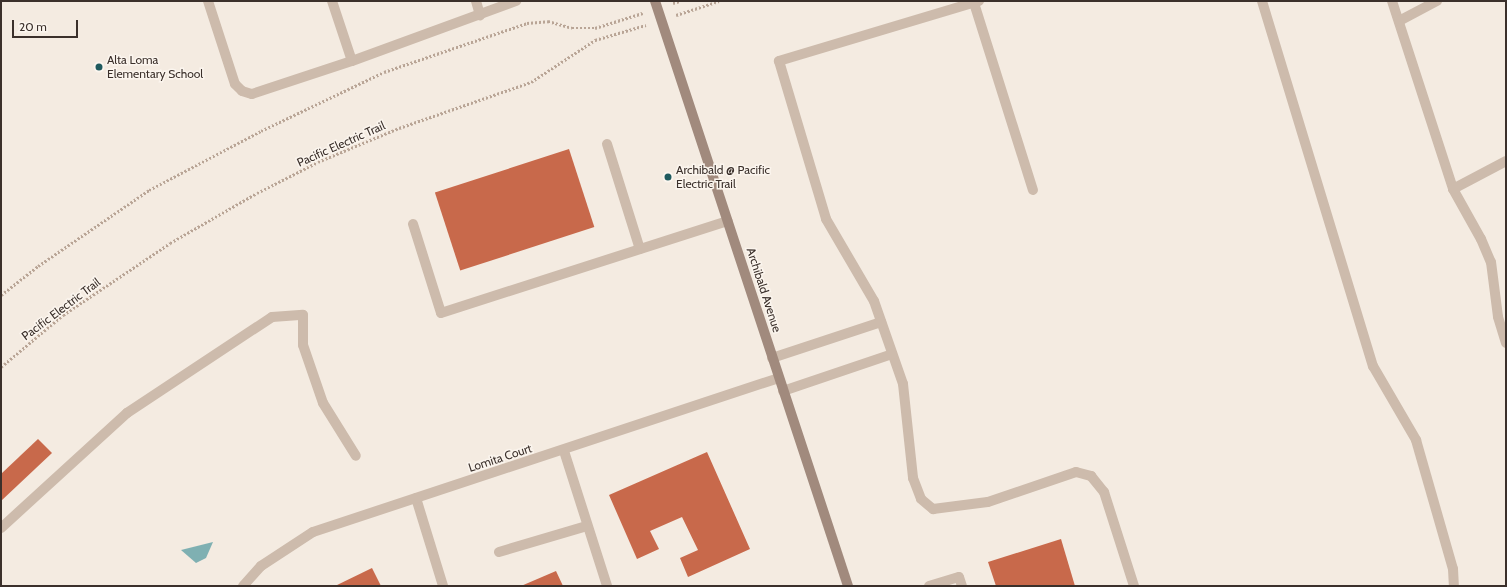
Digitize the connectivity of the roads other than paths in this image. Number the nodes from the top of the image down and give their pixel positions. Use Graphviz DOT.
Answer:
graph roads {
  1 [pos="208,1"];
  2 [pos="332,1"];
  3 [pos="476,1"];
  4 [pos="516,1"];
  5 [pos="1262,1"];
  6 [pos="1392,1"];
  7 [pos="1437,1"];
  8 [pos="976,2"];
  9 [pos="656,4"];
  10 [pos="480,15"];
  11 [pos="1399,21"];
  12 [pos="352,61"];
  13 [pos="607,144"];
  14 [pos="1506,161"];
  15 [pos="1453,189"];
  16 [pos="1033,190"];
  17 [pos="728,221"];
  18 [pos="413,224"];
  19 [pos="640,249"];
  20 [pos="881,322"];
  21 [pos="1506,343"];
  22 [pos="892,354"];
  23 [pos="772,358"];
  24 [pos="778,378"];
  25 [pos="783,391"];
  26 [pos="564,451"];
  27 [pos="356,456"];
  28 [pos="416,498"];
  29 [pos="588,526"];
  30 [pos="1,528"];
  31 [pos="499,552"];
  32 [pos="243,586"];
  33 [pos="443,586"];
  34 [pos="607,586"];
  35 [pos="848,586"];
  36 [pos="929,586"];
  37 [pos="962,586"];
  38 [pos="1134,586"];
  39 [pos="1454,586"];
  1 -- 12 [label="street"];
  2 -- 12 [label="street"];
  3 -- 10 [label="street"];
  4 -- 10 [label="street"];
  5 -- 39 [label="street"];
  6 -- 11 [label="street"];
  7 -- 11 [label="street"];
  8 -- 16 [label="street"];
  8 -- 20 [label="street"];
  9 -- 17 [label="main road, Archibald Avenue"];
  10 -- 12 [label="street"];
  11 -- 15 [label="street"];
  13 -- 19 [label="street"];
  14 -- 15 [label="street"];
  15 -- 21 [label="street"];
  17 -- 19 [label="street"];
  17 -- 23 [label="main road, Archibald Avenue"];
  18 -- 19 [label="street"];
  20 -- 22 [label="street"];
  20 -- 23 [label="street"];
  22 -- 25 [label="street"];
  22 -- 38 [label="street"];
  23 -- 24 [label="main road, Archibald Avenue"];
  24 -- 25 [label="main road, Archibald Avenue"];
  24 -- 26 [label="street, Lomita Court"];
  25 -- 35 [label="main road, Archibald Avenue"];
  26 -- 28 [label="street, Lomita Court"];
  26 -- 29 [label="street"];
  27 -- 30 [label="street"];
  28 -- 32 [label="street, Lomita Court"];
  28 -- 33 [label="street"];
  29 -- 31 [label="street"];
  29 -- 34 [label="street"];
  36 -- 37 [label="street"];
}
